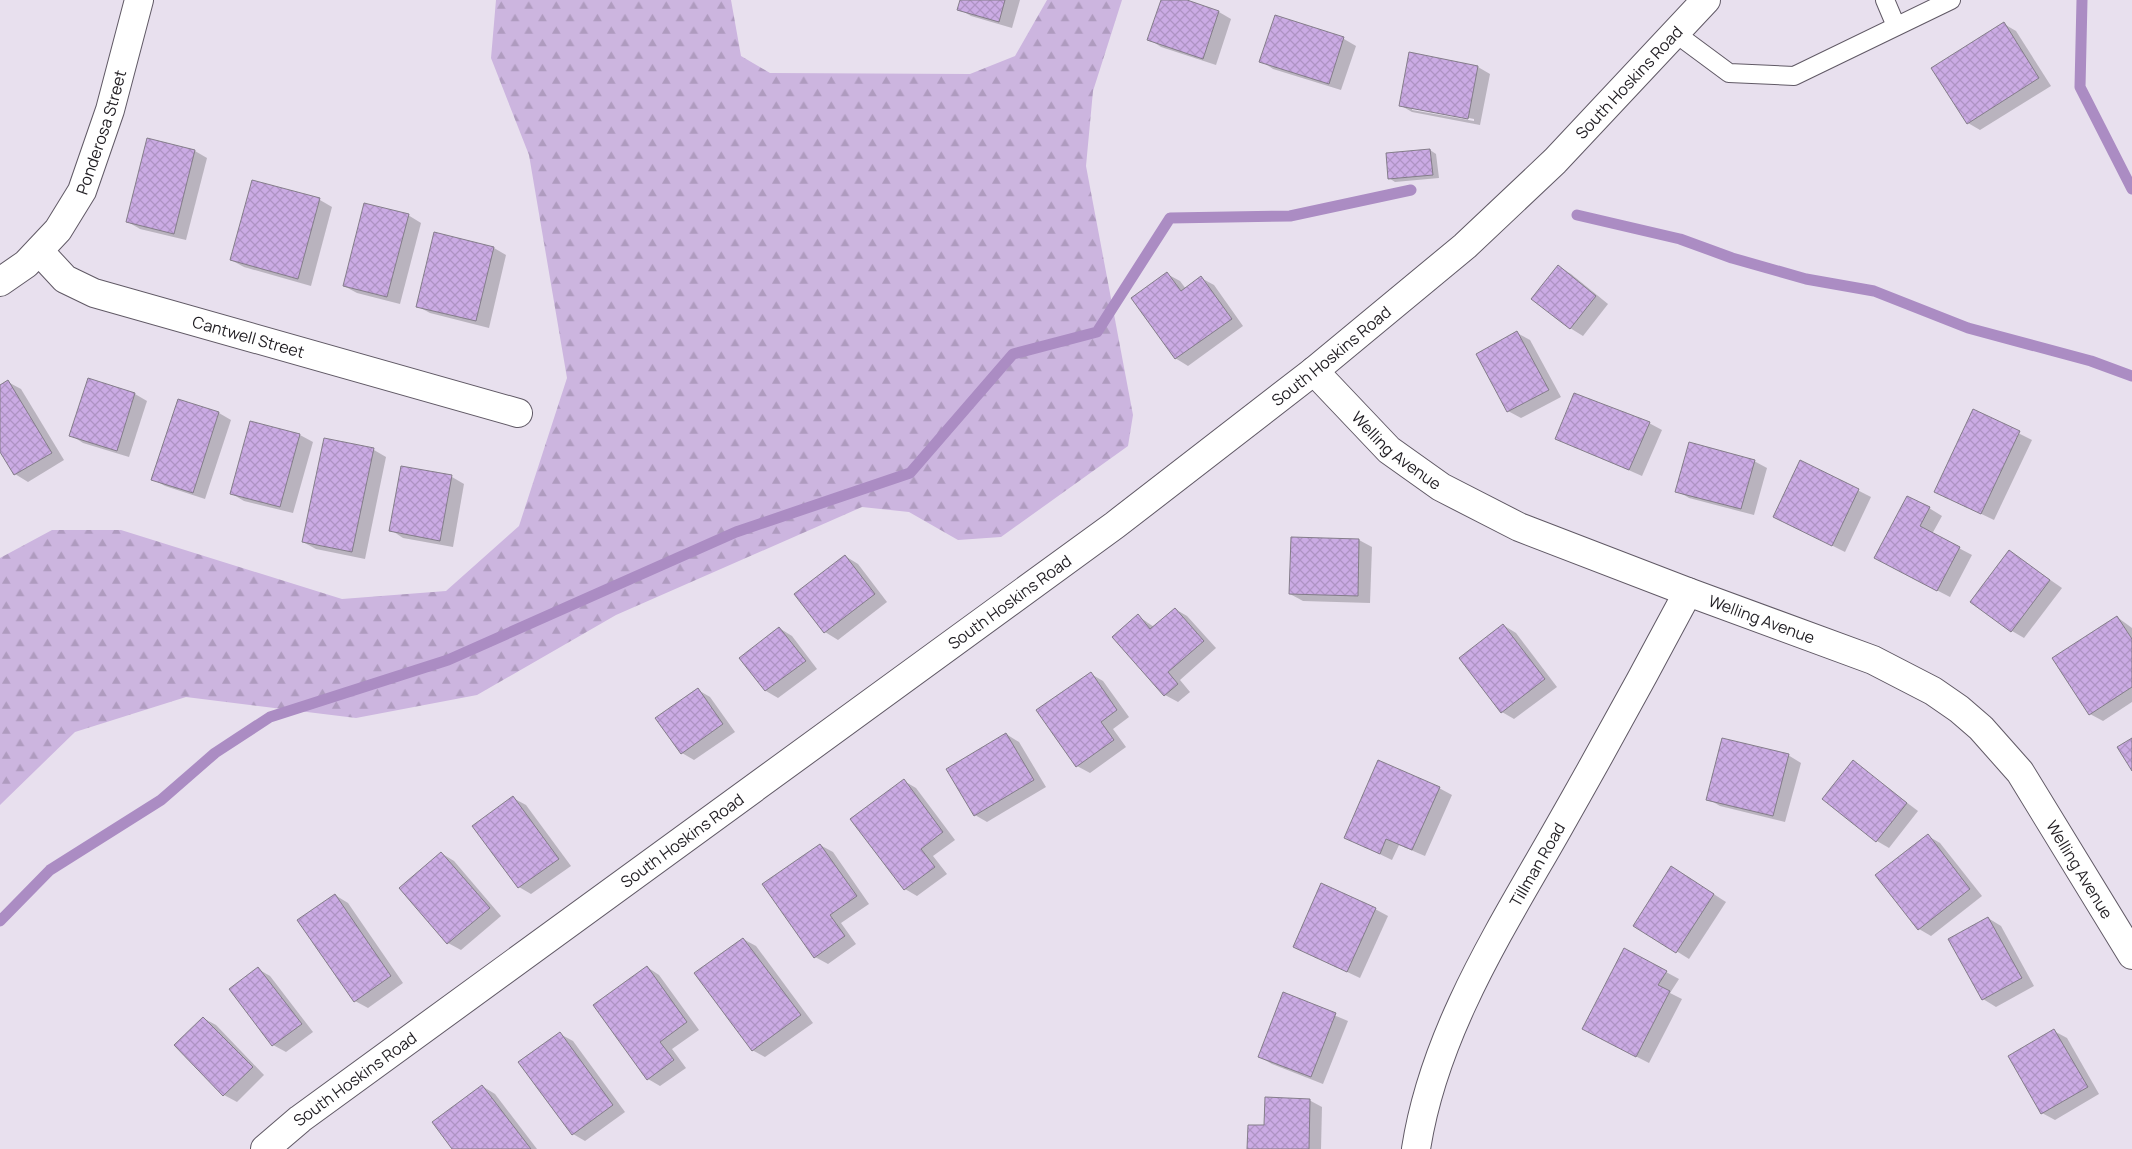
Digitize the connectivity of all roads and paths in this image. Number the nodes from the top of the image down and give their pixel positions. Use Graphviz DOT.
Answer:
graph roads {
  1 [pos="140,0"];
  2 [pos="1706,0"];
  3 [pos="1885,0"];
  4 [pos="1951,0"];
  5 [pos="1896,26"];
  6 [pos="1675,33"];
  7 [pos="39,251"];
  8 [pos="0,282"];
  9 [pos="1314,371"];
  10 [pos="518,413"];
  11 [pos="1688,592"];
  12 [pos="2132,955"];
  13 [pos="265,1149"];
  14 [pos="1416,1149"];
  1 -- 7 [label="street, Ponderosa Street"];
  2 -- 6 [label="street, South Hoskins Road"];
  3 -- 5 [label="lane"];
  4 -- 5 [label="lane"];
  5 -- 6 [label="lane"];
  6 -- 9 [label="street, South Hoskins Road"];
  7 -- 8 [label="street"];
  7 -- 10 [label="street, Cantwell Street"];
  9 -- 11 [label="street, Welling Avenue"];
  9 -- 13 [label="street, South Hoskins Road"];
  11 -- 12 [label="street, Welling Avenue"];
  11 -- 14 [label="street, Tillman Road"];
}
